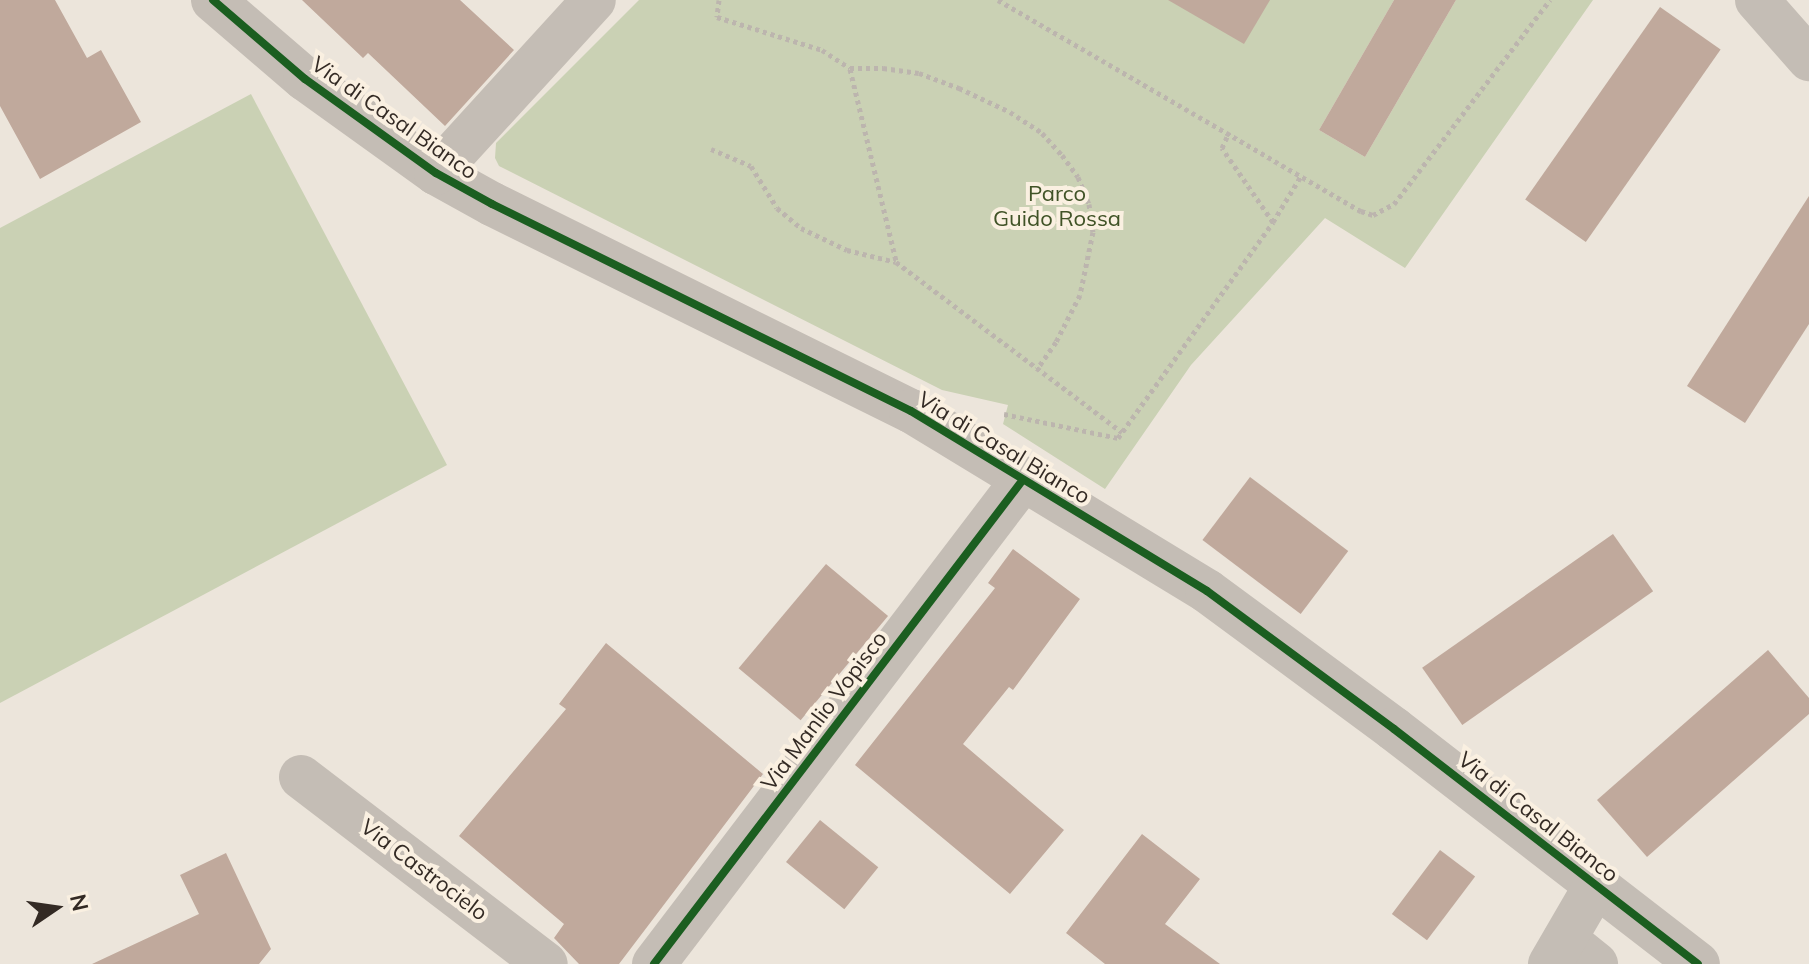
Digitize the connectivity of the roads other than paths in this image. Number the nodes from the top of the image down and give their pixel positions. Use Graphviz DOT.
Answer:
graph roads {
  1 [pos="213,0"];
  2 [pos="594,0"];
  3 [pos="1757,0"];
  4 [pos="1809,59"];
  5 [pos="436,173"];
  6 [pos="1022,481"];
  7 [pos="301,777"];
  8 [pos="1596,885"];
  9 [pos="1570,956"];
  10 [pos="546,964"];
  11 [pos="654,964"];
  12 [pos="1698,964"];
  1 -- 5 [label="street, Via di Casal Bianco"];
  2 -- 5 [label="street"];
  3 -- 4 [label="street"];
  5 -- 6 [label="street, Via di Casal Bianco"];
  6 -- 8 [label="street, Via di Casal Bianco"];
  6 -- 11 [label="street, Via Manlio Vopisco"];
  7 -- 10 [label="street, Via Castrocielo"];
  8 -- 9 [label="street"];
  8 -- 12 [label="street, Via di Casal Bianco"];
}
